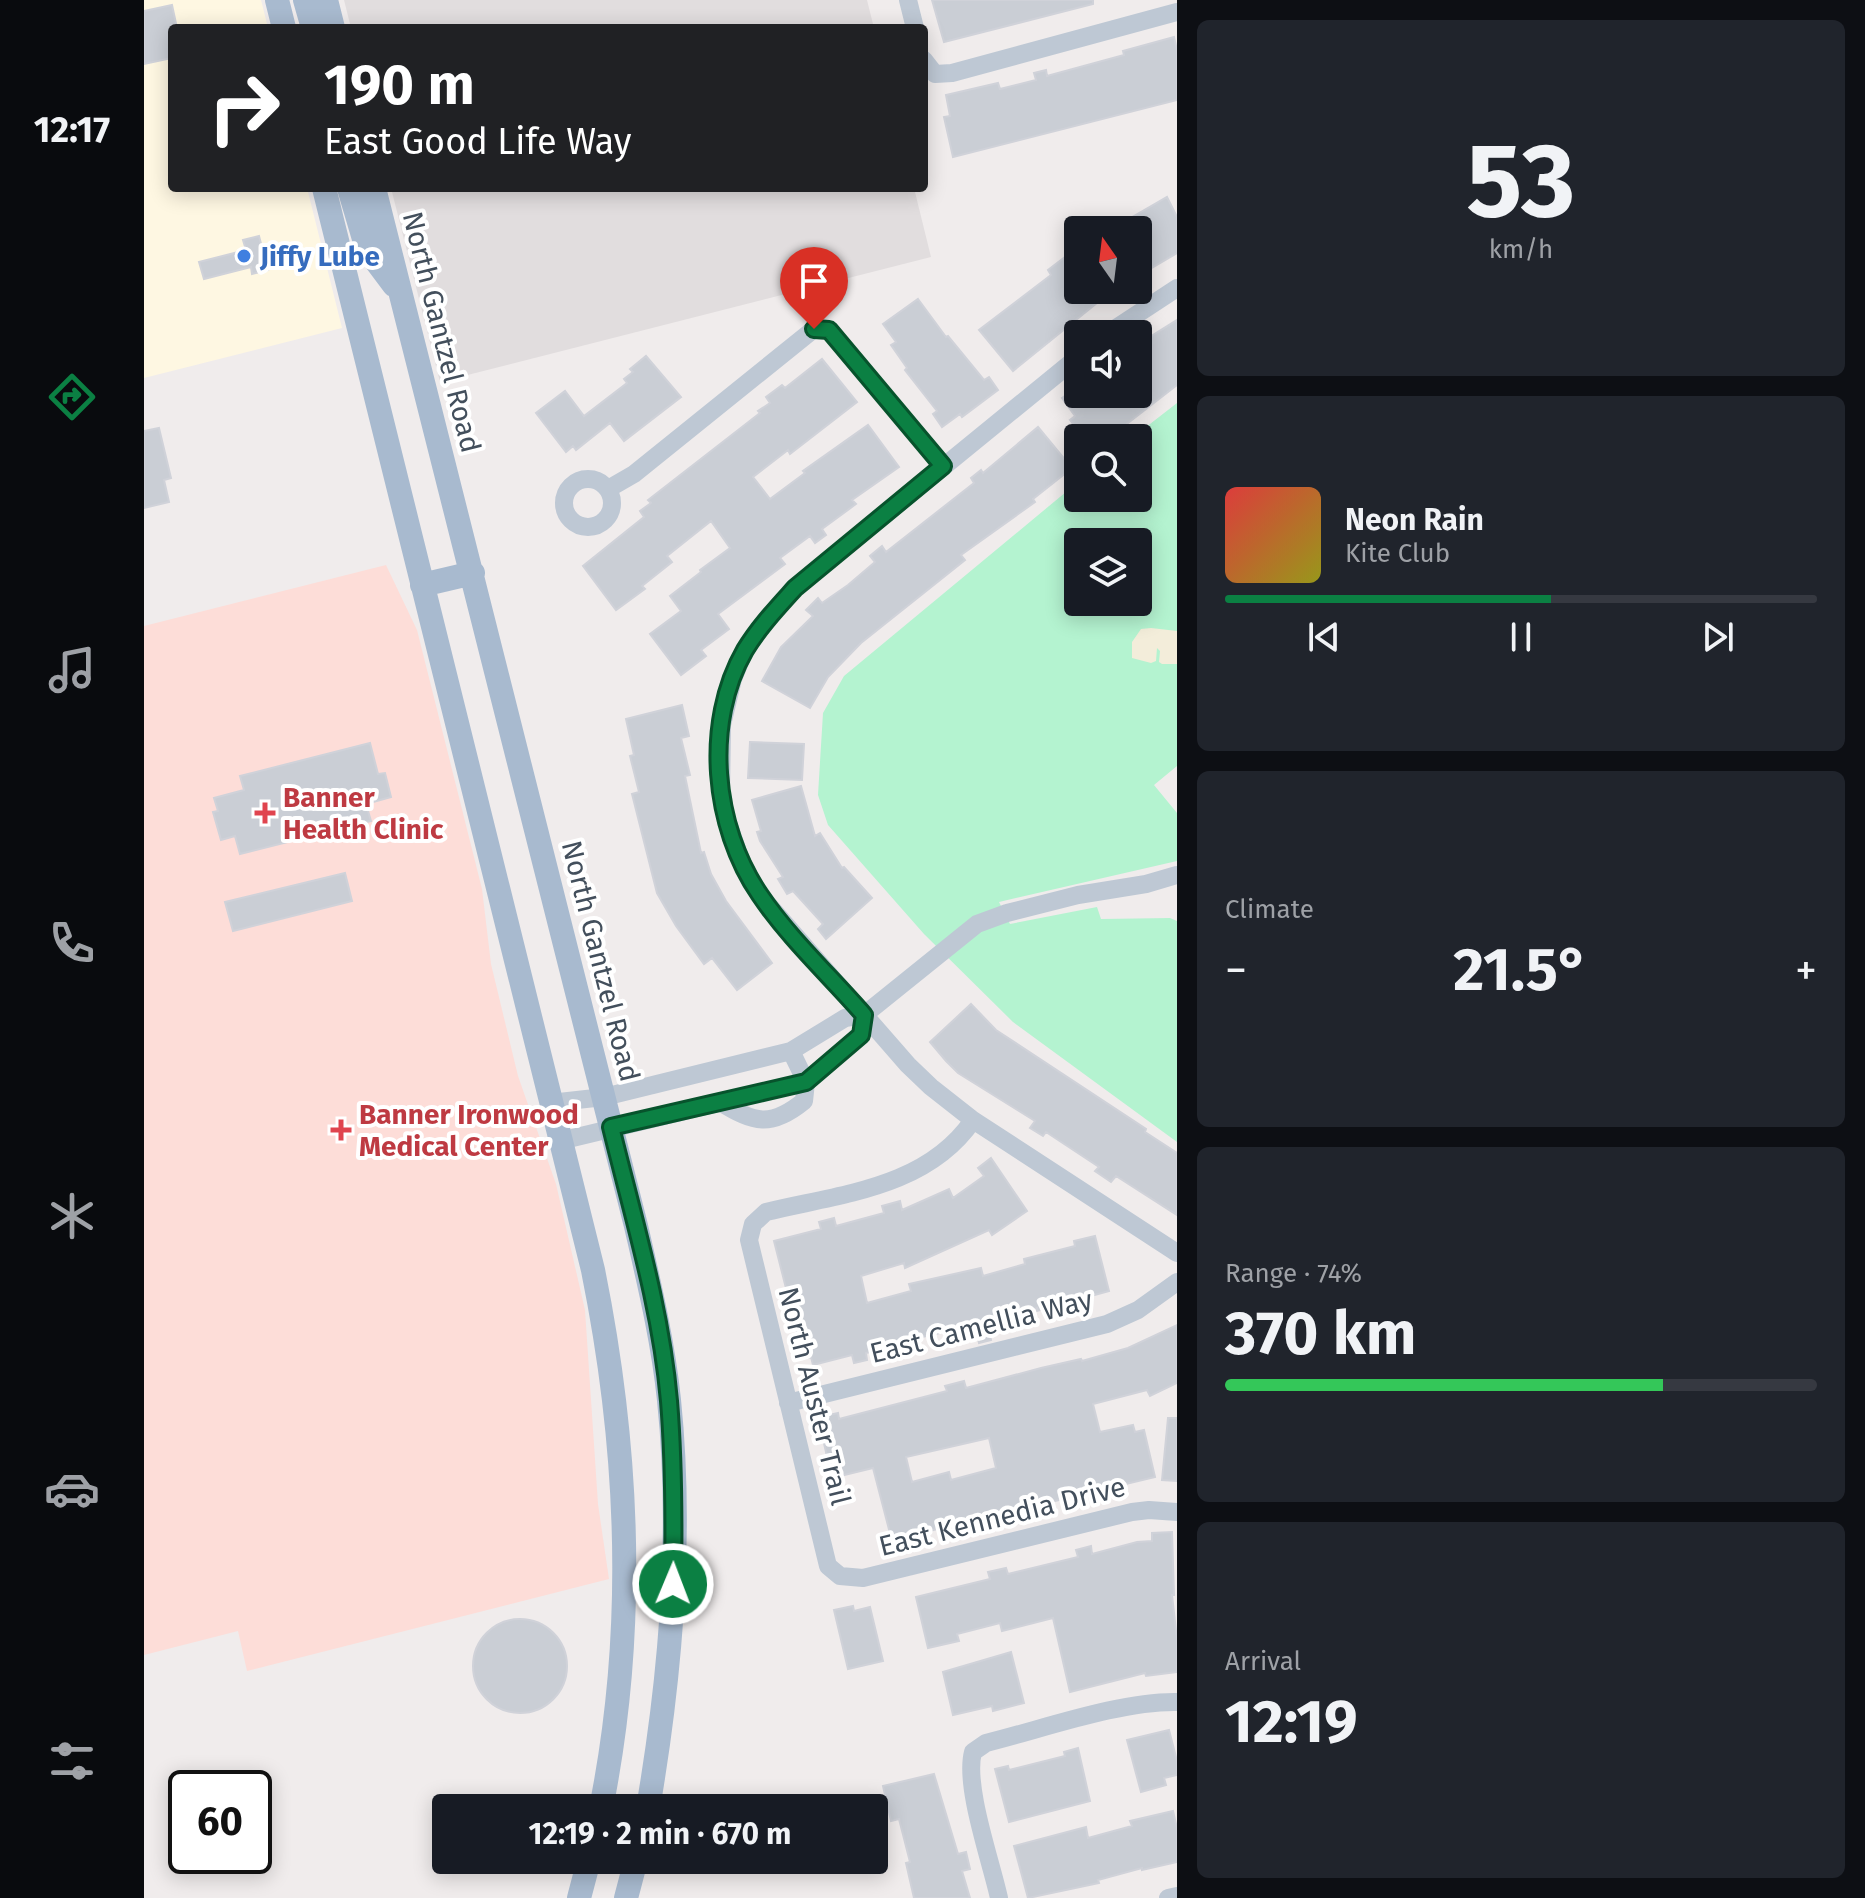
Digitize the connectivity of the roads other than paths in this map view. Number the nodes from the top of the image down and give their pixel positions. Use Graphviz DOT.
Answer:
graph roads {
  1 [pos="277,0"];
  2 [pos="305,0"];
  3 [pos="326,0"];
  4 [pos="908,0"];
  5 [pos="1177,12"];
  6 [pos="283,24"];
  7 [pos="312,24"];
  8 [pos="332,24"];
  9 [pos="914,24"];
  10 [pos="930,67"];
  11 [pos="325,192"];
  12 [pos="350,192"];
  13 [pos="375,192"];
  14 [pos="1177,288"];
  15 [pos="403,297"];
  16 [pos="1128,320"];
  17 [pos="1064,368"];
  18 [pos="943,466"];
  19 [pos="608,489"];
  20 [pos="473,573"];
  21 [pos="422,585"];
  22 [pos="1177,875"];
  23 [pos="864,1015"];
  24 [pos="791,1051"];
  25 [pos="806,1082"];
  26 [pos="604,1097"];
  27 [pos="720,1102"];
  28 [pos="550,1103"];
  29 [pos="973,1120"];
  30 [pos="611,1127"];
  31 [pos="560,1141"];
  32 [pos="1177,1253"];
  33 [pos="1177,1282"];
  34 [pos="788,1403"];
  35 [pos="1177,1512"];
  36 [pos="840,1576"];
  37 [pos="1177,1702"];
  38 [pos="603,1794"];
  39 [pos="650,1794"];
  40 [pos="585,1874"];
  41 [pos="632,1874"];
  42 [pos="1177,1896"];
  43 [pos="579,1898"];
  44 [pos="626,1898"];
  45 [pos="999,1898"];
  46 [pos="1168,1898"];
  1 -- 6 [label="main road"];
  2 -- 7 [label="main road"];
  3 -- 8 [label="main road"];
  4 -- 9 [label="street"];
  5 -- 10 [label="street"];
  11 -- 21 [label="main road"];
  12 -- 15 [label="main road"];
  13 -- 15 [label="main road, North Gantzel Road"];
  14 -- 16 [label="street"];
  15 -- 20 [label="main road, North Gantzel Road"];
  17 -- 18 [label="street"];
  18 -- 19 [label="street"];
  18 -- 23 [label="street"];
  20 -- 21 [label="main road"];
  20 -- 26 [label="main road, North Gantzel Road"];
  21 -- 28 [label="main road"];
  22 -- 23 [label="street"];
  23 -- 24 [label="street"];
  23 -- 25 [label="street"];
  23 -- 29 [label="street"];
  24 -- 25 [label="street"];
  24 -- 26 [label="street"];
  25 -- 27 [label="street"];
  25 -- 27 [label="street"];
  26 -- 28 [label="street"];
  26 -- 30 [label="main road, North Gantzel Road"];
  27 -- 30 [label="street"];
  28 -- 31 [label="main road"];
  29 -- 32 [label="street"];
  29 -- 34 [label="street, North Auster Trail"];
  30 -- 31 [label="street"];
  30 -- 39 [label="main road, North Gantzel Road"];
  31 -- 38 [label="main road"];
  33 -- 34 [label="street, East Camellia Way"];
  34 -- 36 [label="street, North Auster Trail"];
  35 -- 36 [label="street, East Kennedia Drive"];
  37 -- 45 [label="street"];
  40 -- 43 [label="main road"];
  41 -- 44 [label="main road"];
  42 -- 46 [label="street"];
}
